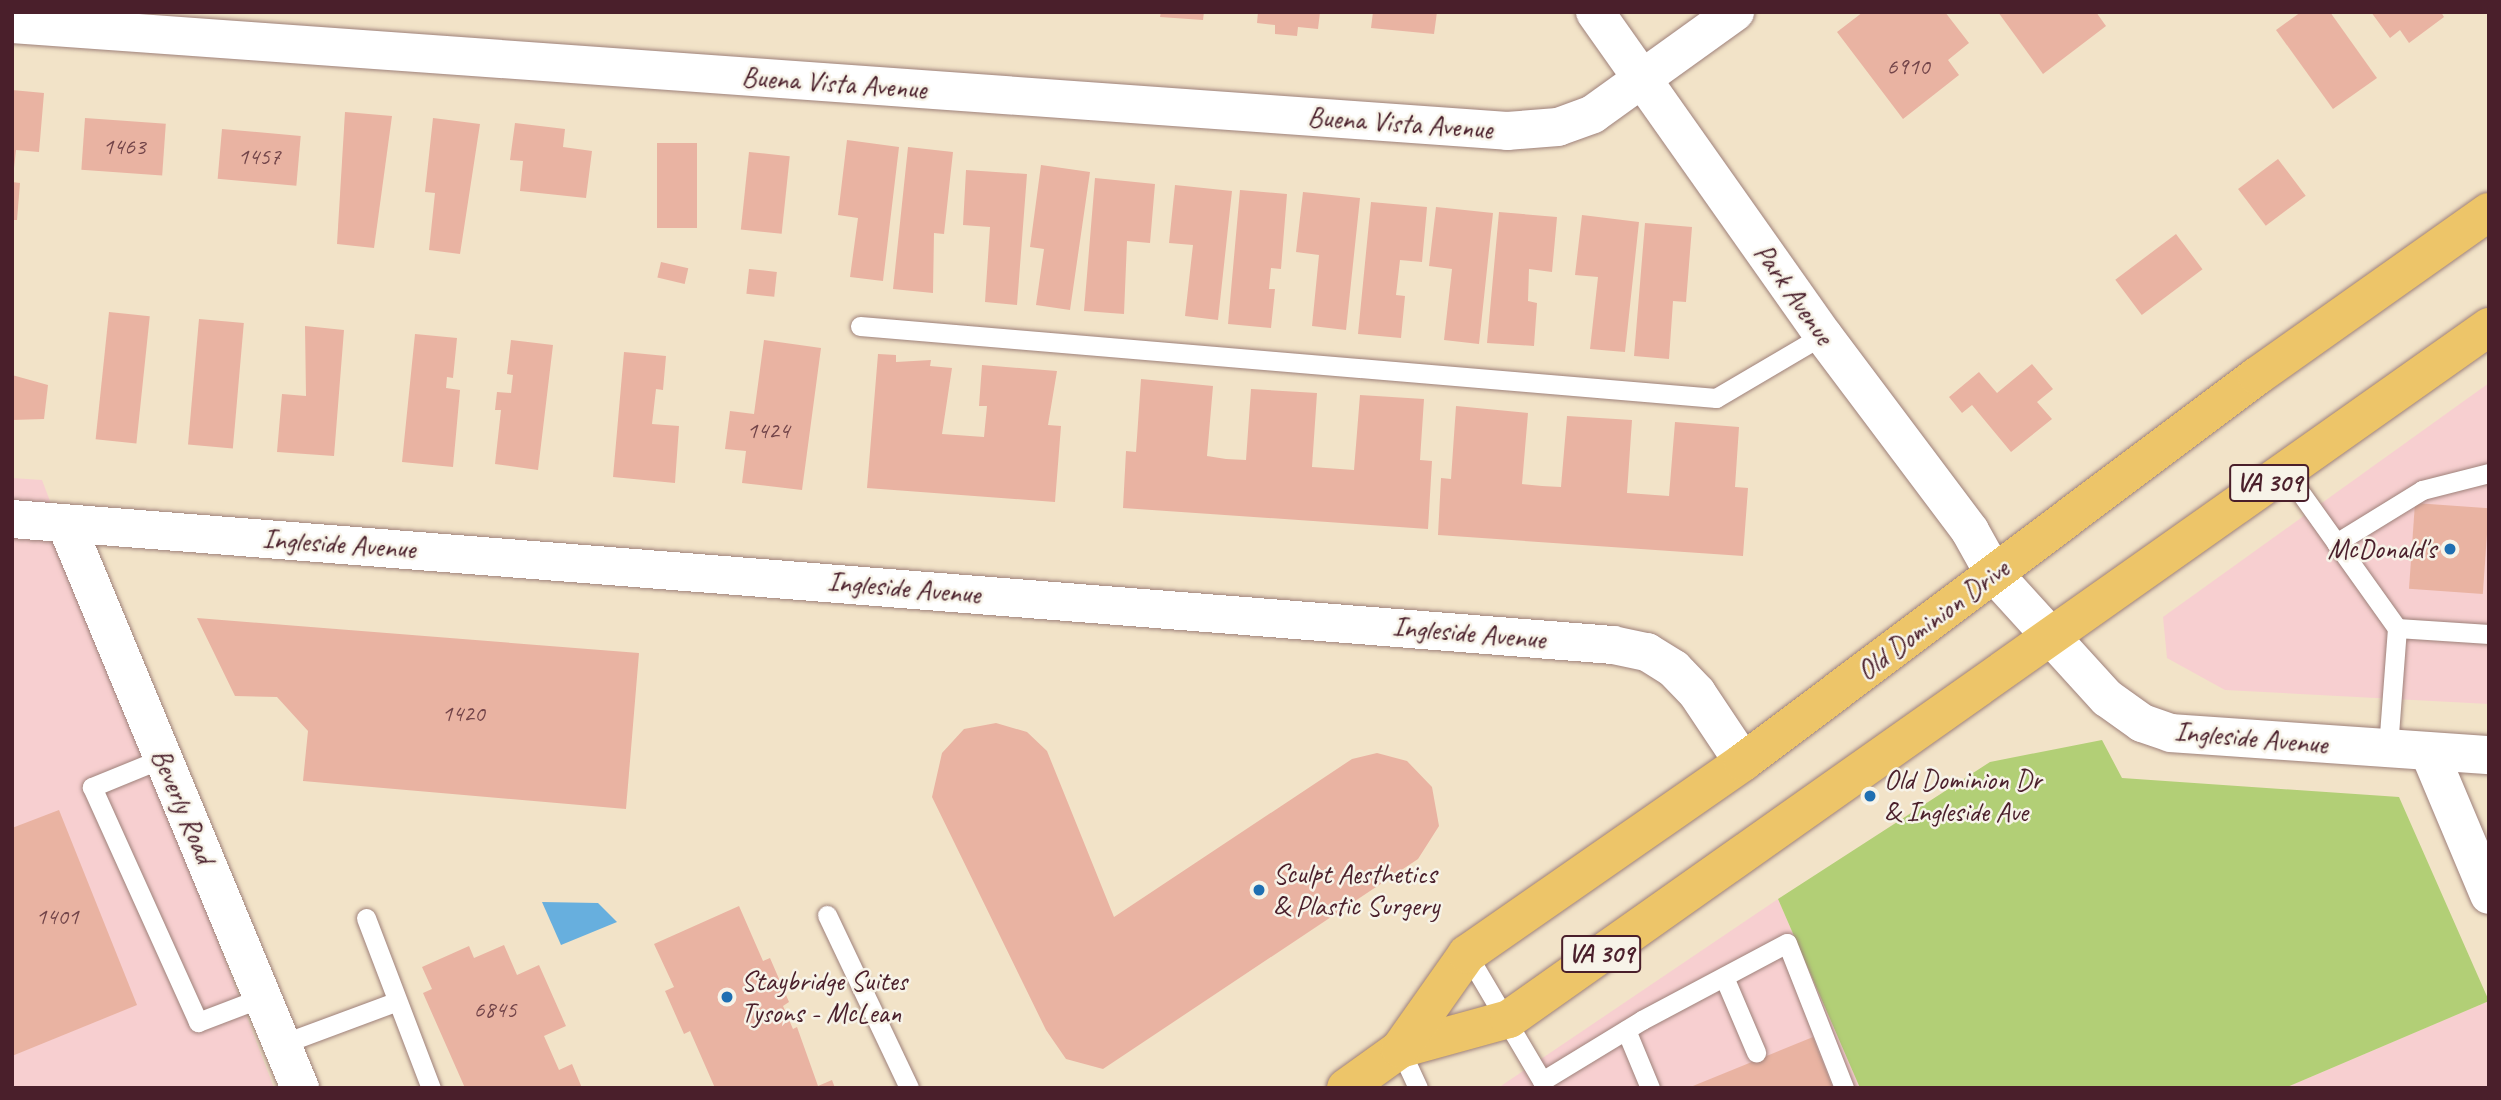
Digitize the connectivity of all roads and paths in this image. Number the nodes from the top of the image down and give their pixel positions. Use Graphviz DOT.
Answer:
graph roads {
  1 [pos="1595,12"];
  2 [pos="1735,12"];
  3 [pos="12,24"];
  4 [pos="1643,79"];
  5 [pos="2489,212"];
  6 [pos="860,326"];
  7 [pos="2489,327"];
  8 [pos="1823,335"];
  9 [pos="2285,471"];
  10 [pos="2489,473"];
  11 [pos="12,519"];
  12 [pos="66,524"];
  13 [pos="2336,543"];
  14 [pos="1994,574"];
  15 [pos="2397,628"];
  16 [pos="2489,634"];
  17 [pos="2049,638"];
  18 [pos="2388,748"];
  19 [pos="2429,752"];
  20 [pos="2489,755"];
  21 [pos="163,758"];
  22 [pos="1743,762"];
  23 [pos="2489,895"];
  24 [pos="827,915"];
  25 [pos="366,918"];
  26 [pos="1467,954"];
  27 [pos="1724,977"];
  28 [pos="262,997"];
  29 [pos="395,1002"];
  30 [pos="1509,1019"];
  31 [pos="1626,1030"];
  32 [pos="282,1044"];
  33 [pos="1400,1049"];
  34 [pos="1756,1052"];
  35 [pos="1544,1084"];
  36 [pos="300,1088"];
  37 [pos="431,1088"];
  38 [pos="909,1088"];
  39 [pos="1346,1088"];
  40 [pos="1418,1088"];
  41 [pos="1650,1088"];
  42 [pos="1844,1088"];
  1 -- 4 [label="street, Park Avenue"];
  2 -- 4 [label="street, Buena Vista Avenue"];
  3 -- 4 [label="street, Buena Vista Avenue"];
  4 -- 8 [label="street, Park Avenue"];
  5 -- 14 [label="main road, Old Dominion Drive / VA 309"];
  6 -- 8 [label="lane"];
  7 -- 9 [label="main road, Old Dominion Drive / VA 309"];
  8 -- 14 [label="street, Park Avenue"];
  9 -- 13 [label="lane"];
  9 -- 17 [label="main road, Old Dominion Drive / VA 309"];
  10 -- 13 [label="lane"];
  11 -- 12 [label="street, Ingleside Avenue"];
  12 -- 21 [label="street, Beverly Road"];
  12 -- 22 [label="street, Ingleside Avenue"];
  13 -- 15 [label="lane"];
  14 -- 17 [label="street, Ingleside Avenue"];
  14 -- 22 [label="main road, Old Dominion Drive / VA 309"];
  15 -- 16 [label="lane"];
  15 -- 18 [label="lane"];
  17 -- 18 [label="street, Ingleside Avenue"];
  17 -- 30 [label="main road, Old Dominion Drive / VA 309"];
  18 -- 19 [label="street, Ingleside Avenue"];
  19 -- 20 [label="street, Ingleside Avenue"];
  19 -- 23 [label="street"];
  21 -- 28 [label="street, Beverly Road"];
  21 -- 28 [label="lane"];
  22 -- 26 [label="main road, Old Dominion Drive / VA 309"];
  24 -- 38 [label="lane"];
  25 -- 29 [label="lane"];
  26 -- 30 [label="lane"];
  26 -- 33 [label="main road, Old Dominion Drive / VA 309"];
  27 -- 31 [label="lane"];
  27 -- 34 [label="lane"];
  27 -- 42 [label="lane"];
  28 -- 32 [label="street, Beverly Road"];
  29 -- 32 [label="lane"];
  29 -- 37 [label="lane"];
  30 -- 33 [label="main road, Old Dominion Drive / VA 309"];
  30 -- 35 [label="lane"];
  31 -- 35 [label="lane"];
  31 -- 41 [label="lane"];
  32 -- 36 [label="street, Beverly Road"];
  33 -- 39 [label="main road, Old Dominion Drive / VA 309"];
  33 -- 40 [label="lane"];
}
